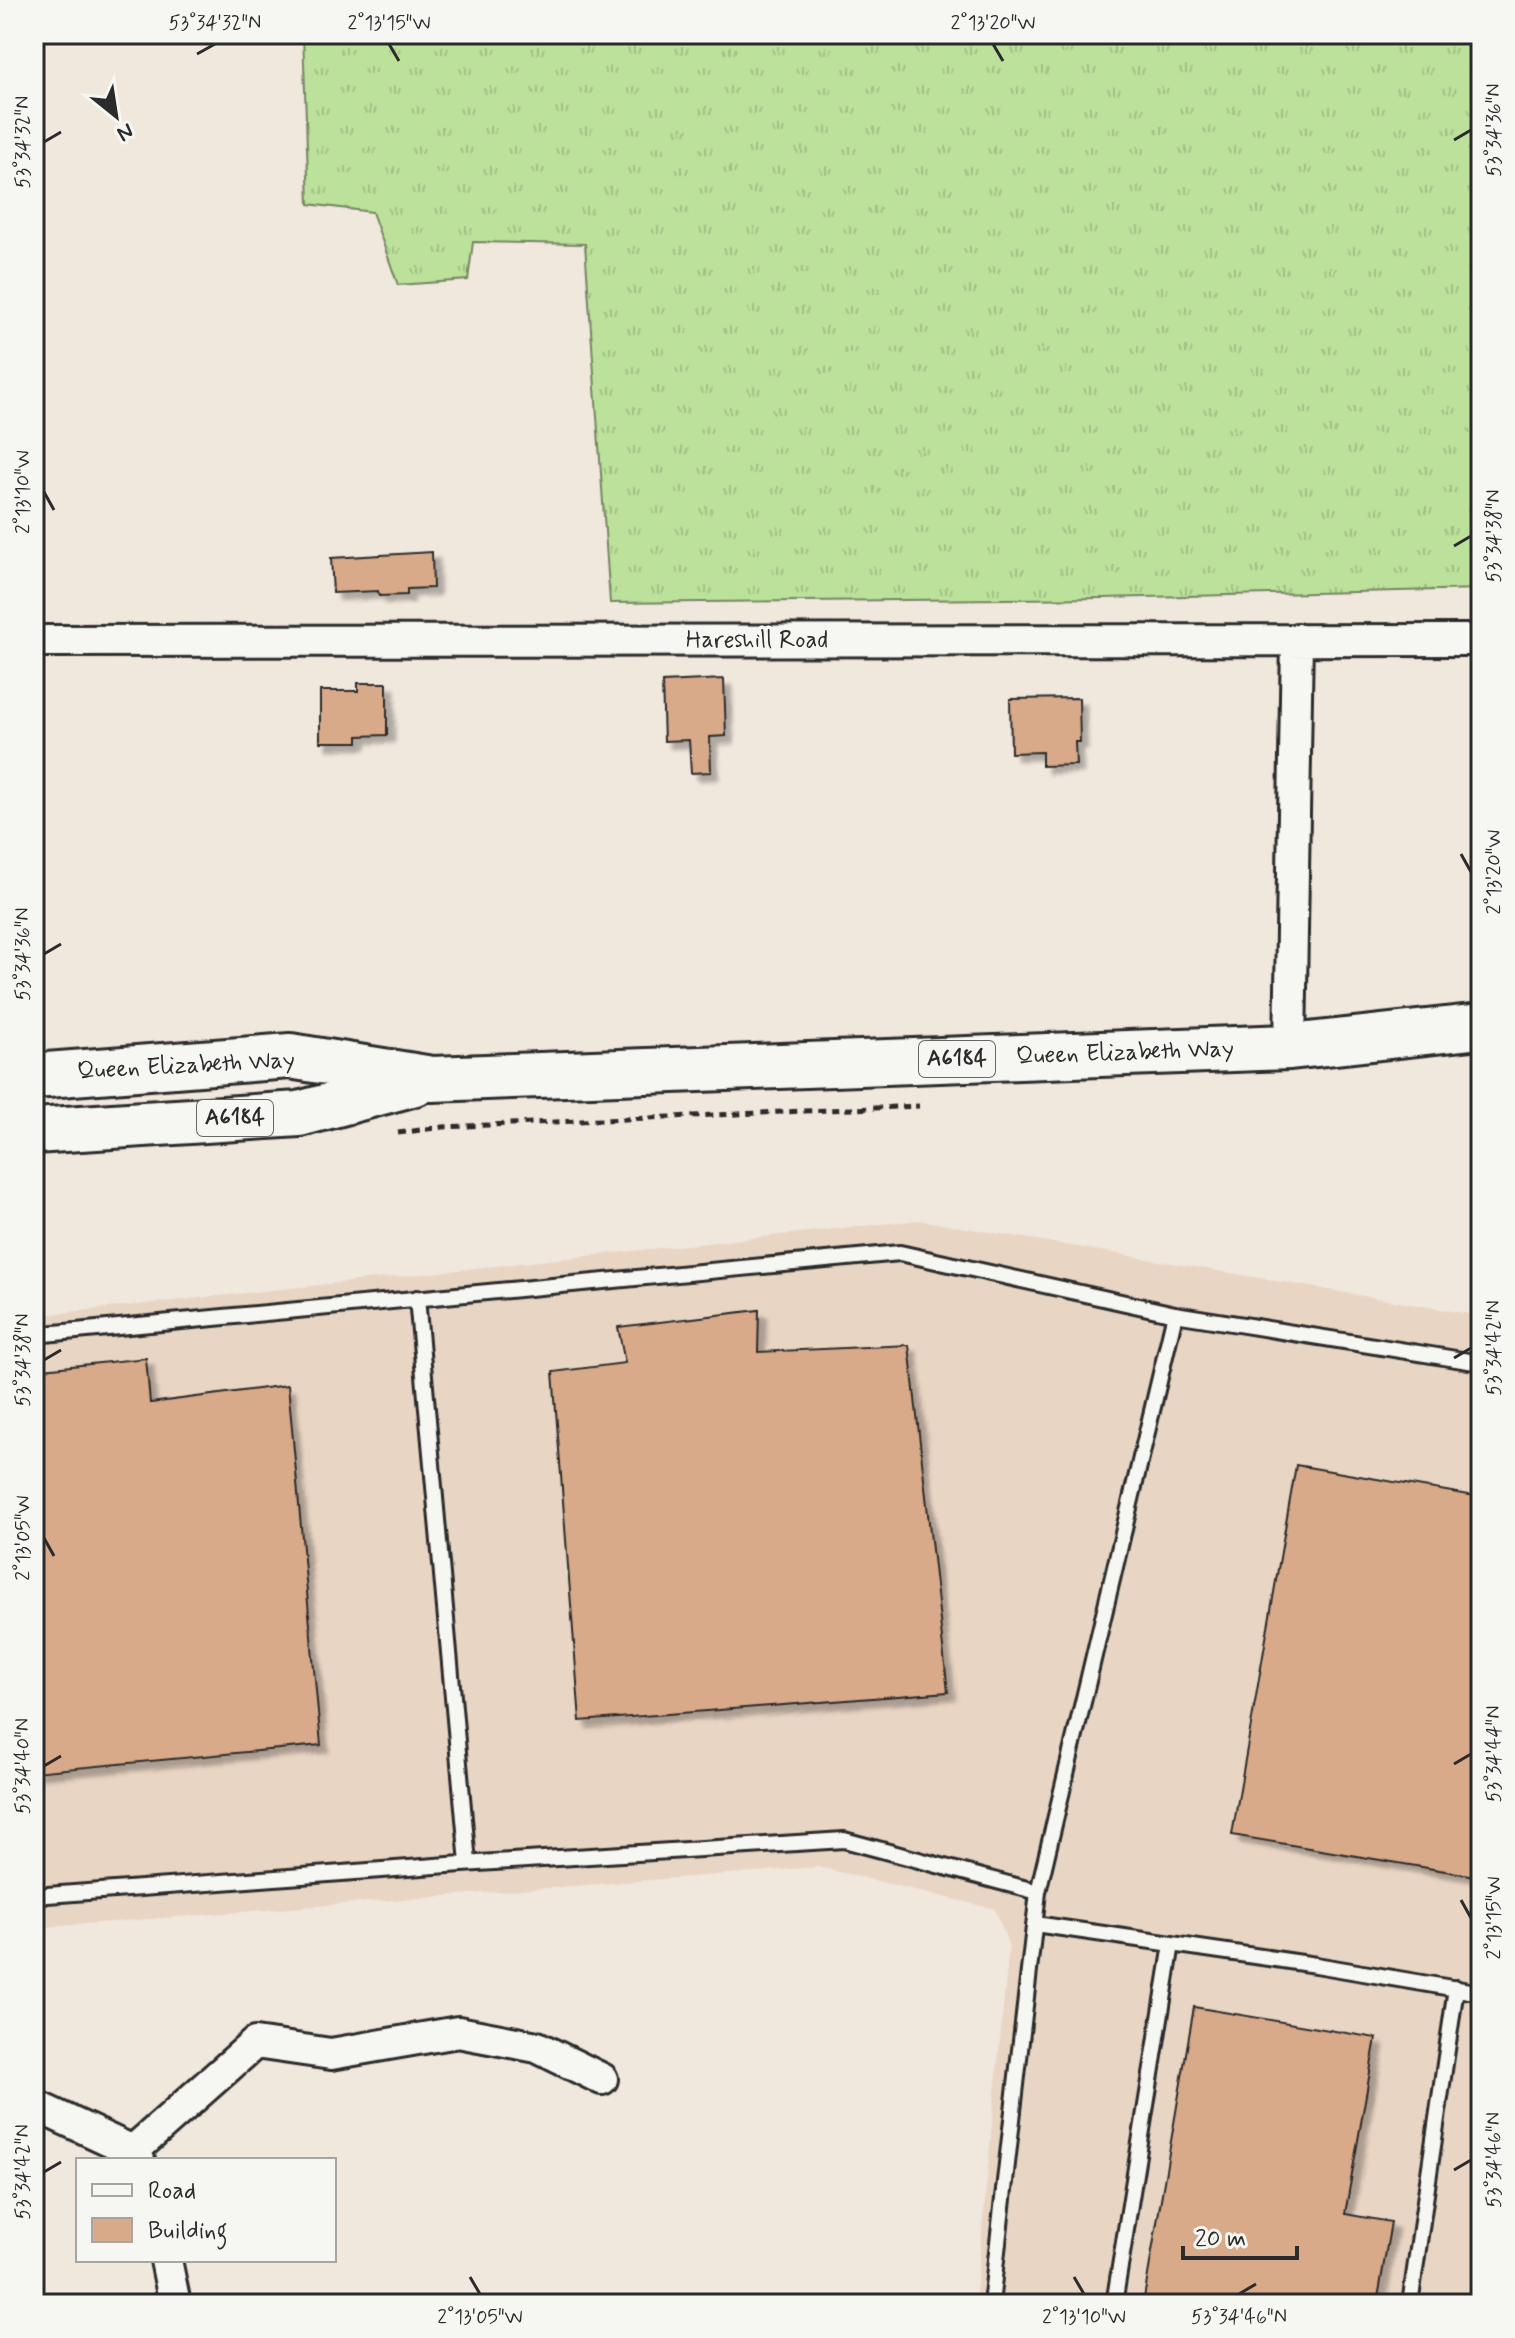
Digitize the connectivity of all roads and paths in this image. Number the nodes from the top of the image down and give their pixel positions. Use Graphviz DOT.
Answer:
graph roads {
  1 [pos="1297,639"];
  2 [pos="1481,640"];
  3 [pos="34,641"];
  4 [pos="1481,1026"];
  5 [pos="1290,1047"];
  6 [pos="34,1076"];
  7 [pos="432,1079"];
  8 [pos="920,1106"];
  9 [pos="34,1131"];
  10 [pos="383,1135"];
  11 [pos="417,1298"];
  12 [pos="1175,1314"];
  13 [pos="34,1335"];
  14 [pos="1481,1363"];
  15 [pos="468,1863"];
  16 [pos="1038,1892"];
  17 [pos="34,1896"];
  18 [pos="1035,1924"];
  19 [pos="1172,1944"];
  20 [pos="1456,1988"];
  21 [pos="1481,1993"];
  22 [pos="602,2079"];
  23 [pos="34,2105"];
  24 [pos="136,2156"];
  25 [pos="166,2262"];
  26 [pos="175,2304"];
  27 [pos="991,2304"];
  28 [pos="1114,2304"];
  29 [pos="1410,2304"];
  1 -- 2 [label="street, Hareshill Road"];
  1 -- 3 [label="street, Hareshill Road"];
  1 -- 5 [label="street"];
  4 -- 5 [label="main road, Queen Elizabeth Way / A6184"];
  5 -- 7 [label="main road, Queen Elizabeth Way / A6184"];
  6 -- 7 [label="main road, Queen Elizabeth Way / A6184"];
  7 -- 9 [label="main road, Queen Elizabeth Way / A6184"];
  8 -- 10 [label="path"];
  11 -- 12 [label="lane"];
  11 -- 13 [label="lane"];
  11 -- 15 [label="lane"];
  12 -- 14 [label="lane"];
  12 -- 16 [label="lane"];
  15 -- 16 [label="lane"];
  15 -- 17 [label="lane"];
  16 -- 18 [label="lane"];
  18 -- 19 [label="lane"];
  18 -- 27 [label="lane"];
  19 -- 20 [label="lane"];
  19 -- 28 [label="lane"];
  20 -- 21 [label="lane"];
  20 -- 29 [label="lane"];
  22 -- 24 [label="street"];
  23 -- 24 [label="street"];
  25 -- 26 [label="street"];
}
